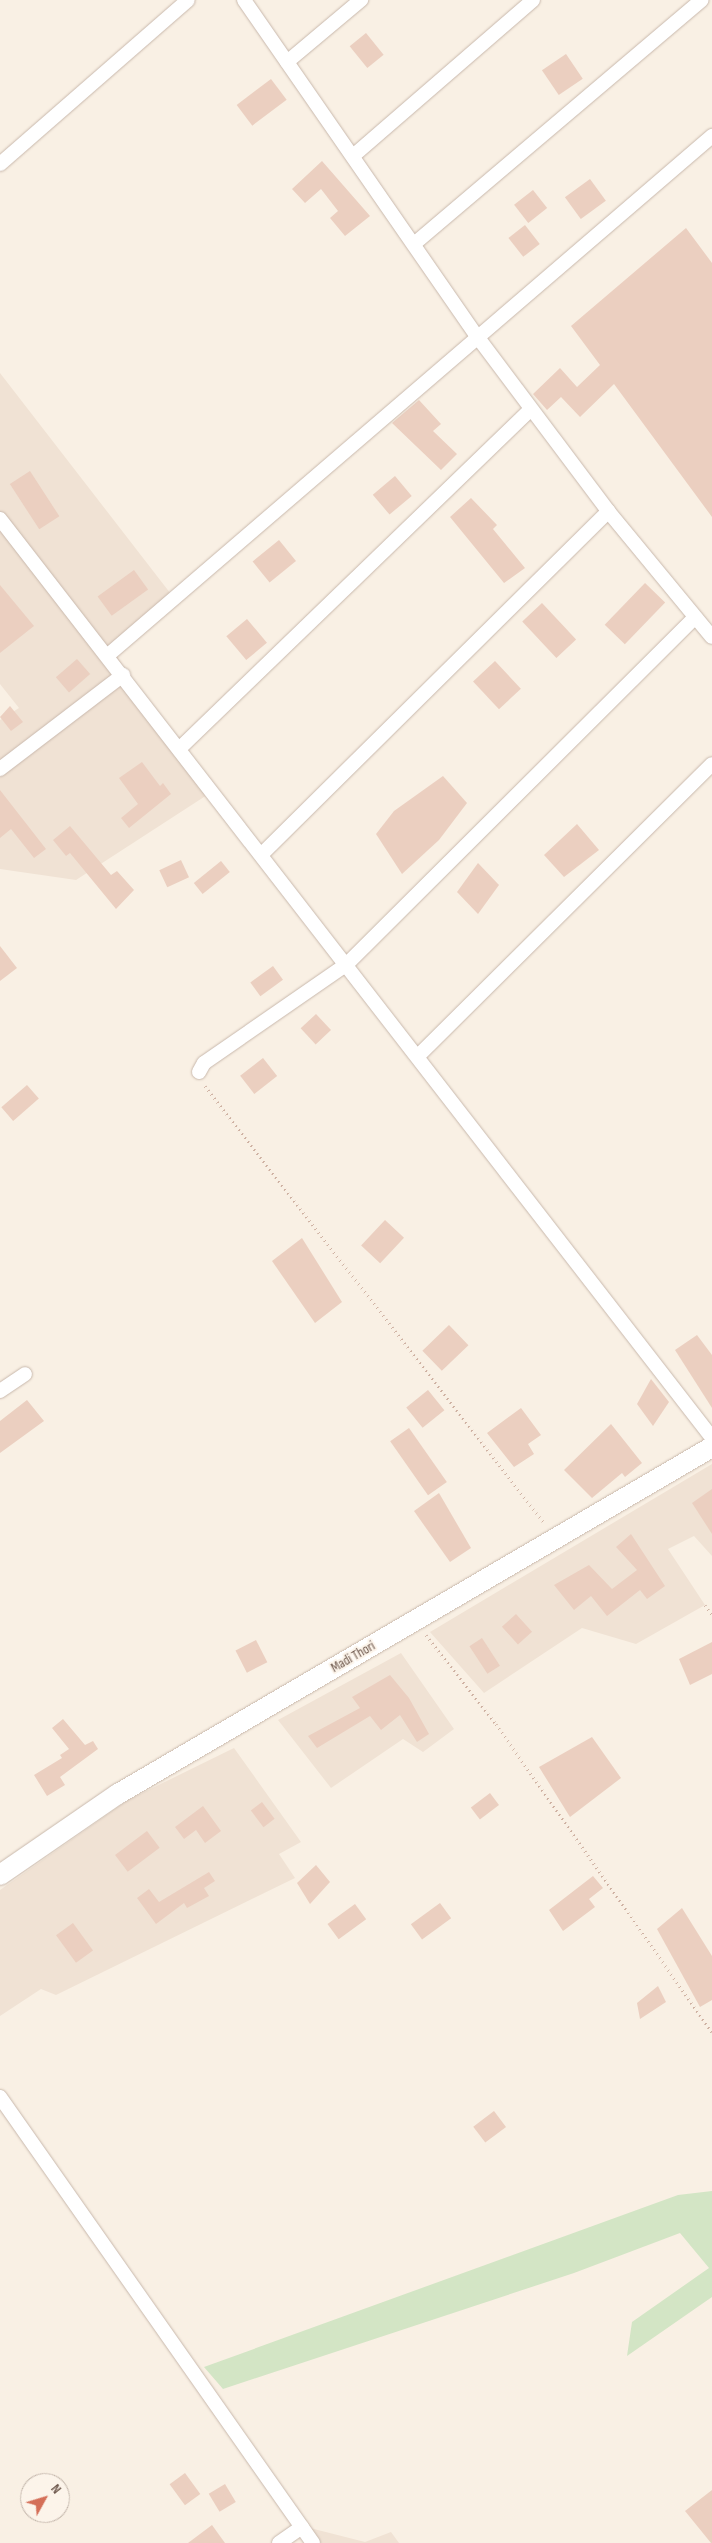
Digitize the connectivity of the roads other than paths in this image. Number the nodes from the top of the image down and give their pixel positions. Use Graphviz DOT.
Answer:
graph roads {
  1 [pos="188,0"];
  2 [pos="244,0"];
  3 [pos="361,0"];
  4 [pos="533,0"];
  5 [pos="702,0"];
  6 [pos="287,62"];
  7 [pos="712,136"];
  8 [pos="352,156"];
  9 [pos="0,164"];
  10 [pos="414,244"];
  11 [pos="476,335"];
  12 [pos="531,409"];
  13 [pos="608,511"];
  14 [pos="0,519"];
  15 [pos="695,616"];
  16 [pos="712,637"];
  17 [pos="107,656"];
  18 [pos="123,675"];
  19 [pos="179,749"];
  20 [pos="712,764"];
  21 [pos="0,769"];
  22 [pos="263,853"];
  23 [pos="347,964"];
  24 [pos="418,1056"];
  25 [pos="199,1072"];
  26 [pos="25,1374"];
  27 [pos="0,1391"];
  28 [pos="712,1438"];
  29 [pos="712,1448"];
  30 [pos="0,1875"];
  31 [pos="0,2097"];
  32 [pos="302,2527"];
  33 [pos="280,2543"];
  34 [pos="313,2543"];
  1 -- 9 [label="street"];
  2 -- 6 [label="street"];
  3 -- 6 [label="street"];
  4 -- 8 [label="street"];
  5 -- 10 [label="street"];
  6 -- 8 [label="street"];
  7 -- 11 [label="street"];
  8 -- 10 [label="street"];
  10 -- 11 [label="street"];
  11 -- 12 [label="street"];
  11 -- 17 [label="street"];
  12 -- 13 [label="street"];
  12 -- 19 [label="street"];
  13 -- 15 [label="street"];
  13 -- 22 [label="street"];
  14 -- 17 [label="street"];
  15 -- 16 [label="street"];
  15 -- 23 [label="street"];
  17 -- 18 [label="street"];
  18 -- 19 [label="street"];
  18 -- 21 [label="street"];
  19 -- 22 [label="street"];
  20 -- 24 [label="street"];
  22 -- 23 [label="street"];
  23 -- 24 [label="street"];
  23 -- 25 [label="street"];
  24 -- 28 [label="street"];
  26 -- 27 [label="street"];
  29 -- 30 [label="main road, Madi Thori"];
  31 -- 32 [label="street"];
  32 -- 33 [label="street"];
  32 -- 34 [label="street"];
}
